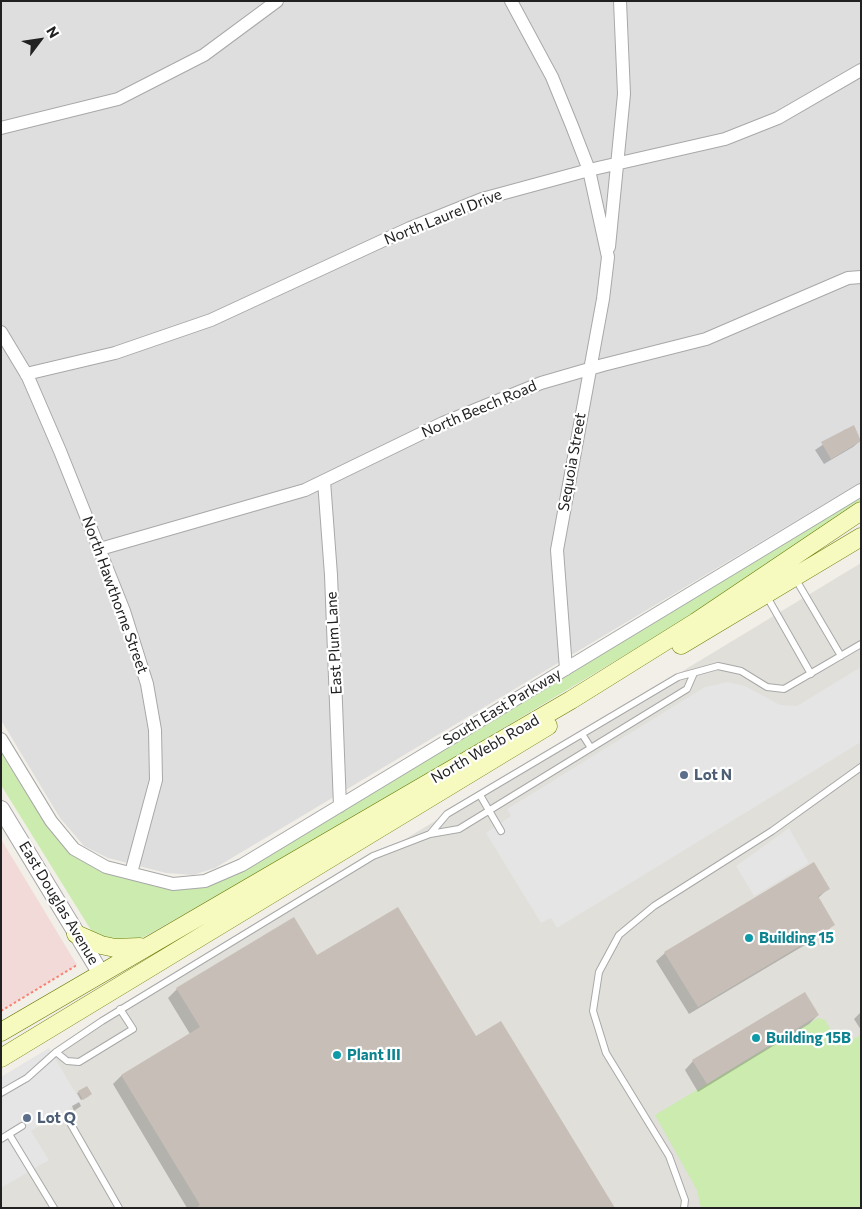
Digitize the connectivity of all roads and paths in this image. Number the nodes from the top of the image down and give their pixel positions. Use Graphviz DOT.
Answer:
graph roads {
  1 [pos="277,1"];
  2 [pos="511,1"];
  3 [pos="620,1"];
  4 [pos="861,70"];
  5 [pos="1,128"];
  6 [pos="618,164"];
  7 [pos="589,170"];
  8 [pos="608,257"];
  9 [pos="861,277"];
  10 [pos="1,332"];
  11 [pos="590,369"];
  12 [pos="26,374"];
  13 [pos="324,481"];
  14 [pos="861,490"];
  15 [pos="861,511"];
  16 [pos="861,537"];
  17 [pos="100,549"];
  18 [pos="790,570"];
  19 [pos="761,588"];
  20 [pos="861,644"];
  21 [pos="841,656"];
  22 [pos="566,669"];
  23 [pos="694,672"];
  24 [pos="811,674"];
  25 [pos="582,734"];
  26 [pos="1,739"];
  27 [pos="591,748"];
  28 [pos="861,767"];
  29 [pos="480,795"];
  30 [pos="340,806"];
  31 [pos="1,809"];
  32 [pos="490,810"];
  33 [pos="501,831"];
  34 [pos="430,834"];
  35 [pos="131,873"];
  36 [pos="76,934"];
  37 [pos="145,946"];
  38 [pos="77,965"];
  39 [pos="100,972"];
  40 [pos="130,980"];
  41 [pos="82,1009"];
  42 [pos="120,1009"];
  43 [pos="1,1011"];
  44 [pos="1,1032"];
  45 [pos="56,1052"];
  46 [pos="1,1058"];
  47 [pos="1,1094"];
  48 [pos="69,1120"];
  49 [pos="22,1126"];
  50 [pos="9,1134"];
  51 [pos="1,1139"];
  52 [pos="54,1208"];
  53 [pos="119,1208"];
  54 [pos="684,1208"];
  1 -- 5 [label="street"];
  2 -- 7 [label="street, Sequoia Street"];
  3 -- 6 [label="street, Sequoia Street"];
  4 -- 6 [label="street, North Laurel Drive"];
  6 -- 7 [label="street, North Laurel Drive"];
  6 -- 8 [label="street, Sequoia Street"];
  7 -- 8 [label="street, Sequoia Street"];
  7 -- 12 [label="street, North Laurel Drive"];
  8 -- 11 [label="street, Sequoia Street"];
  9 -- 11 [label="street, North Beech Road"];
  10 -- 12 [label="street, North Hawthorne Street"];
  11 -- 13 [label="street, North Beech Road"];
  11 -- 22 [label="street, Sequoia Street"];
  12 -- 17 [label="street, North Hawthorne Street"];
  13 -- 17 [label="street, North Beech Road"];
  13 -- 30 [label="street, East Plum Lane"];
  14 -- 22 [label="street, South East Parkway"];
  15 -- 18 [label="main road, North Webb Road"];
  16 -- 18 [label="main road, North Webb Road"];
  17 -- 35 [label="street, North Hawthorne Street"];
  18 -- 19 [label="main road, North Webb Road"];
  18 -- 21 [label="lane"];
  19 -- 24 [label="lane"];
  19 -- 37 [label="main road, North Webb Road"];
  19 -- 40 [label="main road, North Webb Road"];
  20 -- 21 [label="lane"];
  21 -- 24 [label="lane"];
  22 -- 30 [label="street, South East Parkway"];
  23 -- 24 [label="lane"];
  23 -- 25 [label="lane"];
  23 -- 27 [label="lane"];
  25 -- 27 [label="lane"];
  25 -- 29 [label="lane"];
  26 -- 35 [label="street, South East Parkway"];
  27 -- 32 [label="lane"];
  28 -- 54 [label="lane"];
  29 -- 32 [label="lane"];
  29 -- 34 [label="lane"];
  30 -- 35 [label="street, South East Parkway"];
  31 -- 36 [label="street, East Douglas Avenue"];
  32 -- 33 [label="lane"];
  32 -- 34 [label="lane"];
  34 -- 42 [label="lane"];
  36 -- 37 [label="main road"];
  36 -- 39 [label="street, East Douglas Avenue"];
  37 -- 39 [label="main road, North Webb Road"];
  38 -- 43 [label="path"];
  39 -- 40 [label="main road"];
  39 -- 41 [label="main road"];
  39 -- 44 [label="main road, North Webb Road"];
  40 -- 41 [label="main road, North Webb Road"];
  41 -- 46 [label="main road, North Webb Road"];
  42 -- 45 [label="lane"];
  42 -- 45 [label="lane"];
  45 -- 47 [label="lane"];
  48 -- 53 [label="lane"];
  49 -- 50 [label="lane"];
  50 -- 51 [label="lane"];
  50 -- 52 [label="lane"];
}
